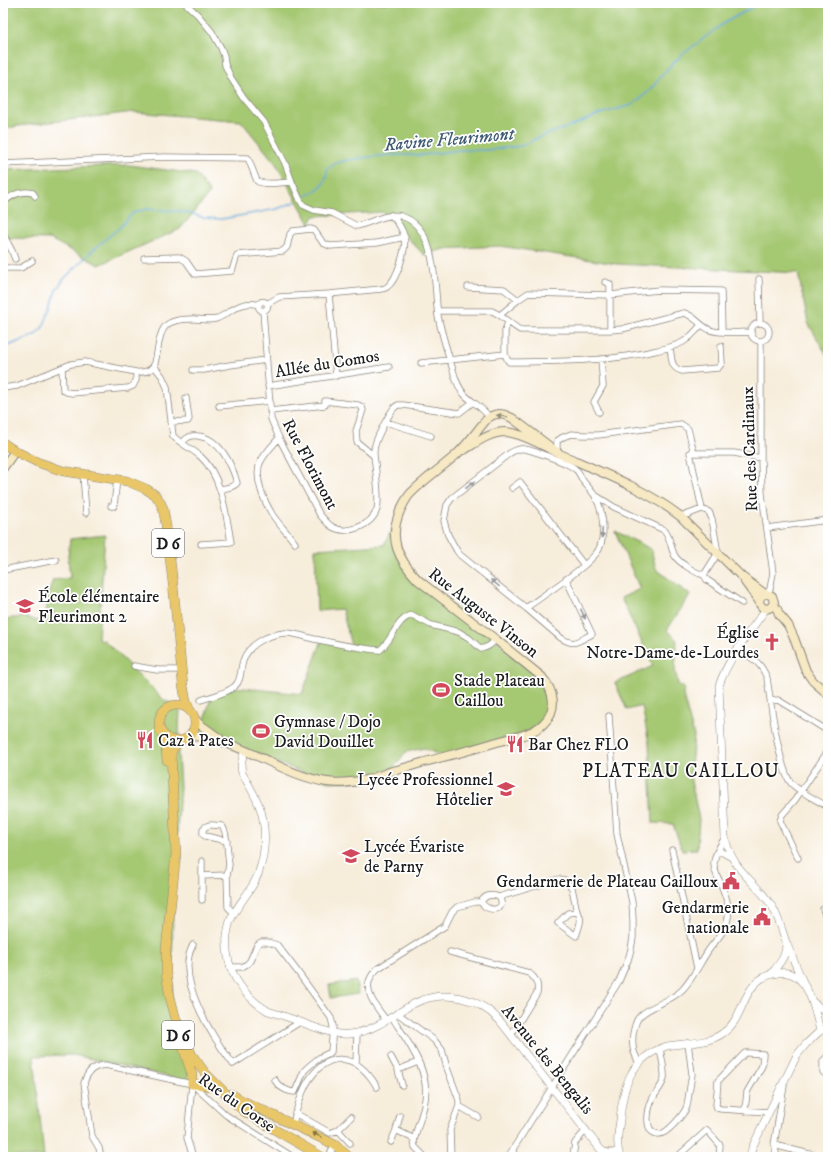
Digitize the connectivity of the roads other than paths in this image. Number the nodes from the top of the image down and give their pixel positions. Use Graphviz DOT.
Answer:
graph roads {
  1 [pos="185,3"];
  2 [pos="3,164"];
  3 [pos="292,182"];
  4 [pos="34,196"];
  5 [pos="3,203"];
  6 [pos="391,215"];
  7 [pos="3,234"];
  8 [pos="405,237"];
  9 [pos="144,258"];
  10 [pos="14,259"];
  11 [pos="32,261"];
  12 [pos="3,268"];
  13 [pos="759,279"];
  14 [pos="605,282"];
  15 [pos="468,287"];
  16 [pos="329,294"];
  17 [pos="610,295"];
  18 [pos="518,300"];
  19 [pos="267,304"];
  20 [pos="259,305"];
  21 [pos="438,310"];
  22 [pos="263,311"];
  23 [pos="500,315"];
  24 [pos="508,322"];
  25 [pos="760,323"];
  26 [pos="701,325"];
  27 [pos="610,330"];
  28 [pos="722,332"];
  29 [pos="751,332"];
  30 [pos="761,340"];
  31 [pos="722,346"];
  32 [pos="670,347"];
  33 [pos="505,354"];
  34 [pos="450,359"];
  35 [pos="601,359"];
  36 [pos="266,360"];
  37 [pos="421,363"];
  38 [pos="154,366"];
  39 [pos="389,367"];
  40 [pos="62,368"];
  41 [pos="193,370"];
  42 [pos="136,372"];
  43 [pos="336,376"];
  44 [pos="268,386"];
  45 [pos="3,388"];
  46 [pos="186,398"];
  47 [pos="270,401"];
  48 [pos="473,402"];
  49 [pos="219,406"];
  50 [pos="270,411"];
  51 [pos="599,412"];
  52 [pos="487,419"];
  53 [pos="171,422"];
  54 [pos="386,422"];
  55 [pos="521,424"];
  56 [pos="508,432"];
  57 [pos="491,435"];
  58 [pos="431,436"];
  59 [pos="3,437"];
  60 [pos="279,438"];
  61 [pos="3,443"];
  62 [pos="182,443"];
  63 [pos="15,451"];
  64 [pos="560,453"];
  65 [pos="694,453"];
  66 [pos="457,454"];
  67 [pos="374,456"];
  68 [pos="761,458"];
  69 [pos="566,464"];
  70 [pos="579,466"];
  71 [pos="3,468"];
  72 [pos="82,474"];
  73 [pos="117,479"];
  74 [pos="220,488"];
  75 [pos="512,488"];
  76 [pos="594,495"];
  77 [pos="111,506"];
  78 [pos="702,509"];
  79 [pos="86,513"];
  80 [pos="680,516"];
  81 [pos="828,520"];
  82 [pos="767,528"];
  83 [pos="295,543"];
  84 [pos="201,544"];
  85 [pos="718,553"];
  86 [pos="56,560"];
  87 [pos="584,565"];
  88 [pos="3,570"];
  89 [pos="704,575"];
  90 [pos="742,577"];
  91 [pos="566,578"];
  92 [pos="772,580"];
  93 [pos="757,588"];
  94 [pos="742,602"];
  95 [pos="767,602"];
  96 [pos="526,608"];
  97 [pos="495,639"];
  98 [pos="738,649"];
  99 [pos="134,666"];
  100 [pos="182,670"];
  101 [pos="182,685"];
  102 [pos="828,694"];
  103 [pos="201,700"];
  104 [pos="771,701"];
  105 [pos="172,706"];
  106 [pos="193,715"];
  107 [pos="609,716"];
  108 [pos="828,731"];
  109 [pos="165,736"];
  110 [pos="190,736"];
  111 [pos="180,741"];
  112 [pos="228,744"];
  113 [pos="245,751"];
  114 [pos="828,751"];
  115 [pos="801,791"];
  116 [pos="828,807"];
  117 [pos="725,837"];
  118 [pos="227,841"];
  119 [pos="672,850"];
  120 [pos="718,850"];
  121 [pos="732,858"];
  122 [pos="798,858"];
  123 [pos="202,861"];
  124 [pos="227,875"];
  125 [pos="202,876"];
  126 [pos="499,897"];
  127 [pos="202,900"];
  128 [pos="481,902"];
  129 [pos="822,909"];
  130 [pos="578,912"];
  131 [pos="234,913"];
  132 [pos="828,923"];
  133 [pos="786,940"];
  134 [pos="193,945"];
  135 [pos="693,947"];
  136 [pos="709,950"];
  137 [pos="450,952"];
  138 [pos="230,967"];
  139 [pos="697,968"];
  140 [pos="771,974"];
  141 [pos="803,982"];
  142 [pos="814,1003"];
  143 [pos="828,1014"];
  144 [pos="392,1017"];
  145 [pos="300,1022"];
  146 [pos="828,1026"];
  147 [pos="820,1032"];
  148 [pos="333,1033"];
  149 [pos="357,1033"];
  150 [pos="511,1035"];
  151 [pos="688,1043"];
  152 [pos="182,1045"];
  153 [pos="660,1048"];
  154 [pos="828,1056"];
  155 [pos="391,1057"];
  156 [pos="418,1062"];
  157 [pos="356,1063"];
  158 [pos="639,1063"];
  159 [pos="398,1070"];
  160 [pos="828,1076"];
  161 [pos="786,1077"];
  162 [pos="276,1080"];
  163 [pos="192,1084"];
  164 [pos="402,1085"];
  165 [pos="214,1086"];
  166 [pos="552,1086"];
  167 [pos="377,1087"];
  168 [pos="459,1106"];
  169 [pos="744,1111"];
  170 [pos="769,1112"];
  171 [pos="295,1113"];
  172 [pos="400,1116"];
  173 [pos="351,1117"];
  174 [pos="478,1117"];
  175 [pos="293,1124"];
  176 [pos="338,1130"];
  177 [pos="396,1130"];
  178 [pos="586,1130"];
  179 [pos="414,1139"];
  180 [pos="391,1142"];
  181 [pos="350,1143"];
  182 [pos="335,1145"];
  183 [pos="774,1145"];
  184 [pos="512,1149"];
  185 [pos="619,1154"];
  186 [pos="101,1157"];
  187 [pos="193,1157"];
  188 [pos="293,1157"];
  189 [pos="312,1157"];
  190 [pos="326,1157"];
  191 [pos="349,1157"];
  192 [pos="425,1157"];
  193 [pos="451,1157"];
  194 [pos="508,1157"];
  195 [pos="514,1157"];
  196 [pos="573,1157"];
  197 [pos="677,1157"];
  198 [pos="719,1157"];
  199 [pos="750,1157"];
  200 [pos="778,1157"];
  201 [pos="822,1157"];
  1 -- 3 [label="street"];
  2 -- 3 [label="street"];
  3 -- 6 [label="street"];
  4 -- 5 [label="street"];
  6 -- 8 [label="street"];
  6 -- 21 [label="street"];
  7 -- 10 [label="street"];
  8 -- 9 [label="street"];
  8 -- 16 [label="street"];
  11 -- 12 [label="street"];
  13 -- 25 [label="street"];
  14 -- 17 [label="street"];
  15 -- 18 [label="street"];
  16 -- 19 [label="street"];
  16 -- 43 [label="street"];
  17 -- 18 [label="street"];
  17 -- 27 [label="street"];
  17 -- 28 [label="street"];
  18 -- 23 [label="street"];
  19 -- 20 [label="street"];
  19 -- 22 [label="street"];
  20 -- 22 [label="street"];
  20 -- 38 [label="street"];
  21 -- 23 [label="street"];
  21 -- 34 [label="street"];
  22 -- 36 [label="street, Rue Florimont"];
  23 -- 24 [label="street"];
  24 -- 27 [label="street"];
  24 -- 33 [label="street"];
  25 -- 29 [label="street"];
  25 -- 30 [label="street"];
  26 -- 27 [label="street"];
  26 -- 28 [label="street"];
  26 -- 32 [label="street"];
  28 -- 29 [label="street"];
  29 -- 30 [label="street"];
  30 -- 68 [label="street, Rue des Cardinaux"];
  31 -- 32 [label="street"];
  32 -- 35 [label="street"];
  33 -- 34 [label="street"];
  33 -- 35 [label="street"];
  34 -- 37 [label="street"];
  34 -- 48 [label="street"];
  35 -- 51 [label="street"];
  36 -- 41 [label="street"];
  36 -- 44 [label="street, Rue Florimont"];
  38 -- 42 [label="street"];
  38 -- 53 [label="street"];
  39 -- 43 [label="street, Allée du Comos"];
  40 -- 42 [label="street"];
  40 -- 42 [label="street"];
  40 -- 45 [label="street"];
  43 -- 44 [label="street, Allée du Comos"];
  44 -- 47 [label="street, Rue Florimont"];
  46 -- 53 [label="street"];
  47 -- 49 [label="street"];
  47 -- 50 [label="street, Rue Florimont"];
  48 -- 52 [label="street"];
  48 -- 54 [label="street, Rue Florimont"];
  50 -- 60 [label="street, Rue Florimont"];
  50 -- 67 [label="street"];
  55 -- 52 [label="main road, Rue Auguste Vinson, one-way"];
  52 -- 57 [label="main road"];
  52 -- 66 [label="main road, Rue Auguste Vinson"];
  53 -- 62 [label="street"];
  54 -- 58 [label="street"];
  54 -- 67 [label="street, Rue Florimont"];
  55 -- 56 [label="main road"];
  55 -- 64 [label="main road, Rue Auguste Vinson"];
  56 -- 57 [label="main road, Rue Auguste Vinson"];
  56 -- 64 [label="main road, Rue Auguste Vinson"];
  57 -- 66 [label="main road, Rue Auguste Vinson"];
  59 -- 72 [label="main road, D 6"];
  60 -- 67 [label="street, Rue Florimont"];
  60 -- 83 [label="street"];
  61 -- 63 [label="main road"];
  62 -- 74 [label="street"];
  62 -- 74 [label="street"];
  63 -- 71 [label="main road"];
  63 -- 72 [label="main road"];
  64 -- 65 [label="street"];
  64 -- 69 [label="street"];
  64 -- 70 [label="main road, Rue Auguste Vinson"];
  65 -- 68 [label="street"];
  65 -- 78 [label="street"];
  66 -- 97 [label="main road, Rue Auguste Vinson"];
  68 -- 82 [label="street, Rue des Cardinaux"];
  69 -- 70 [label="street"];
  96 -- 69 [label="street, one-way"];
  70 -- 76 [label="street"];
  70 -- 80 [label="main road, Rue Auguste Vinson"];
  72 -- 73 [label="main road, D 6"];
  72 -- 79 [label="street"];
  73 -- 77 [label="street"];
  73 -- 100 [label="main road, D 6"];
  74 -- 84 [label="street"];
  75 -- 87 [label="street"];
  76 -- 87 [label="street, one-way"];
  76 -- 89 [label="street"];
  78 -- 80 [label="street"];
  78 -- 85 [label="street"];
  80 -- 85 [label="main road, Rue Auguste Vinson"];
  81 -- 82 [label="street"];
  82 -- 92 [label="street, Rue des Cardinaux"];
  85 -- 89 [label="street"];
  85 -- 90 [label="main road, Rue Auguste Vinson"];
  86 -- 88 [label="street"];
  87 -- 91 [label="street"];
  89 -- 94 [label="street"];
  90 -- 93 [label="main road"];
  90 -- 95 [label="main road"];
  91 -- 96 [label="street"];
  91 -- 96 [label="street, one-way"];
  92 -- 93 [label="street"];
  92 -- 95 [label="street, Rue des Cardinaux"];
  93 -- 95 [label="main road"];
  95 -- 98 [label="street"];
  95 -- 102 [label="main road"];
  97 -- 103 [label="street"];
  97 -- 113 [label="main road, Rue Auguste Vinson"];
  98 -- 104 [label="street"];
  98 -- 117 [label="street"];
  99 -- 100 [label="street"];
  100 -- 101 [label="main road, D 6"];
  101 -- 105 [label="main road, D 6"];
  101 -- 106 [label="main road, D 6"];
  104 -- 108 [label="street"];
  104 -- 115 [label="street"];
  105 -- 106 [label="main road"];
  105 -- 109 [label="main road"];
  106 -- 110 [label="main road"];
  106 -- 112 [label="main road, Rue Auguste Vinson"];
  107 -- 166 [label="street"];
  109 -- 111 [label="main road"];
  109 -- 152 [label="main road, D 6"];
  110 -- 111 [label="main road"];
  110 -- 112 [label="main road, Rue Auguste Vinson"];
  111 -- 165 [label="main road, D 6"];
  112 -- 113 [label="main road, Rue Auguste Vinson"];
  113 -- 131 [label="street, Avenue des Bengalis"];
  114 -- 115 [label="street"];
  115 -- 116 [label="street"];
  115 -- 122 [label="street"];
  117 -- 120 [label="street"];
  117 -- 121 [label="street"];
  118 -- 124 [label="street"];
  119 -- 135 [label="street"];
  120 -- 121 [label="street"];
  120 -- 136 [label="street"];
  121 -- 133 [label="street"];
  123 -- 125 [label="street"];
  124 -- 125 [label="street"];
  124 -- 131 [label="street"];
  125 -- 127 [label="street"];
  126 -- 128 [label="street"];
  126 -- 128 [label="street"];
  126 -- 130 [label="street"];
  128 -- 144 [label="street"];
  129 -- 132 [label="street"];
  130 -- 130 [label="street"];
  131 -- 138 [label="street, Avenue des Bengalis"];
  133 -- 140 [label="street"];
  133 -- 141 [label="street"];
  134 -- 145 [label="street"];
  135 -- 136 [label="street"];
  135 -- 139 [label="street"];
  136 -- 139 [label="street"];
  137 -- 150 [label="street"];
  138 -- 145 [label="street, Avenue des Bengalis"];
  138 -- 148 [label="street"];
  139 -- 158 [label="street"];
  140 -- 141 [label="street"];
  140 -- 151 [label="street"];
  141 -- 142 [label="street"];
  142 -- 143 [label="street"];
  142 -- 147 [label="street"];
  144 -- 149 [label="street, Avenue des Bengalis"];
  144 -- 150 [label="street, Avenue des Bengalis"];
  144 -- 156 [label="street"];
  144 -- 168 [label="street"];
  145 -- 148 [label="street, Avenue des Bengalis"];
  146 -- 147 [label="street"];
  147 -- 161 [label="street"];
  148 -- 149 [label="street, Avenue des Bengalis"];
  148 -- 162 [label="street"];
  149 -- 157 [label="street"];
  150 -- 166 [label="street, Avenue des Bengalis"];
  151 -- 153 [label="street"];
  151 -- 153 [label="street"];
  152 -- 163 [label="main road"];
  152 -- 165 [label="main road, D 6"];
  153 -- 158 [label="street"];
  154 -- 160 [label="street"];
  155 -- 159 [label="street"];
  156 -- 159 [label="street"];
  156 -- 179 [label="street"];
  157 -- 167 [label="street"];
  157 -- 171 [label="street"];
  158 -- 185 [label="street"];
  159 -- 164 [label="street"];
  161 -- 170 [label="street"];
  161 -- 183 [label="street"];
  163 -- 165 [label="main road"];
  163 -- 186 [label="street, Rue du Corse"];
  163 -- 187 [label="street"];
  163 -- 188 [label="street, Rue du Corse"];
  165 -- 175 [label="main road"];
  165 -- 189 [label="main road, D 6"];
  165 -- 190 [label="main road, D 6"];
  166 -- 178 [label="street, Avenue des Bengalis"];
  166 -- 184 [label="street"];
  168 -- 174 [label="street"];
  168 -- 193 [label="street"];
  169 -- 169 [label="street"];
  169 -- 170 [label="street"];
  170 -- 199 [label="street"];
  171 -- 175 [label="street"];
  171 -- 176 [label="street"];
  172 -- 177 [label="street"];
  173 -- 176 [label="street"];
  182 -- 175 [label="main road, one-way"];
  176 -- 181 [label="street"];
  177 -- 179 [label="street"];
  177 -- 180 [label="street"];
  178 -- 185 [label="street, Avenue des Bengalis"];
  178 -- 196 [label="street"];
  179 -- 192 [label="street"];
  182 -- 190 [label="street"];
  182 -- 191 [label="main road"];
  183 -- 200 [label="street"];
  183 -- 201 [label="street"];
  184 -- 194 [label="street"];
  184 -- 195 [label="street"];
  197 -- 198 [label="street"];
}
